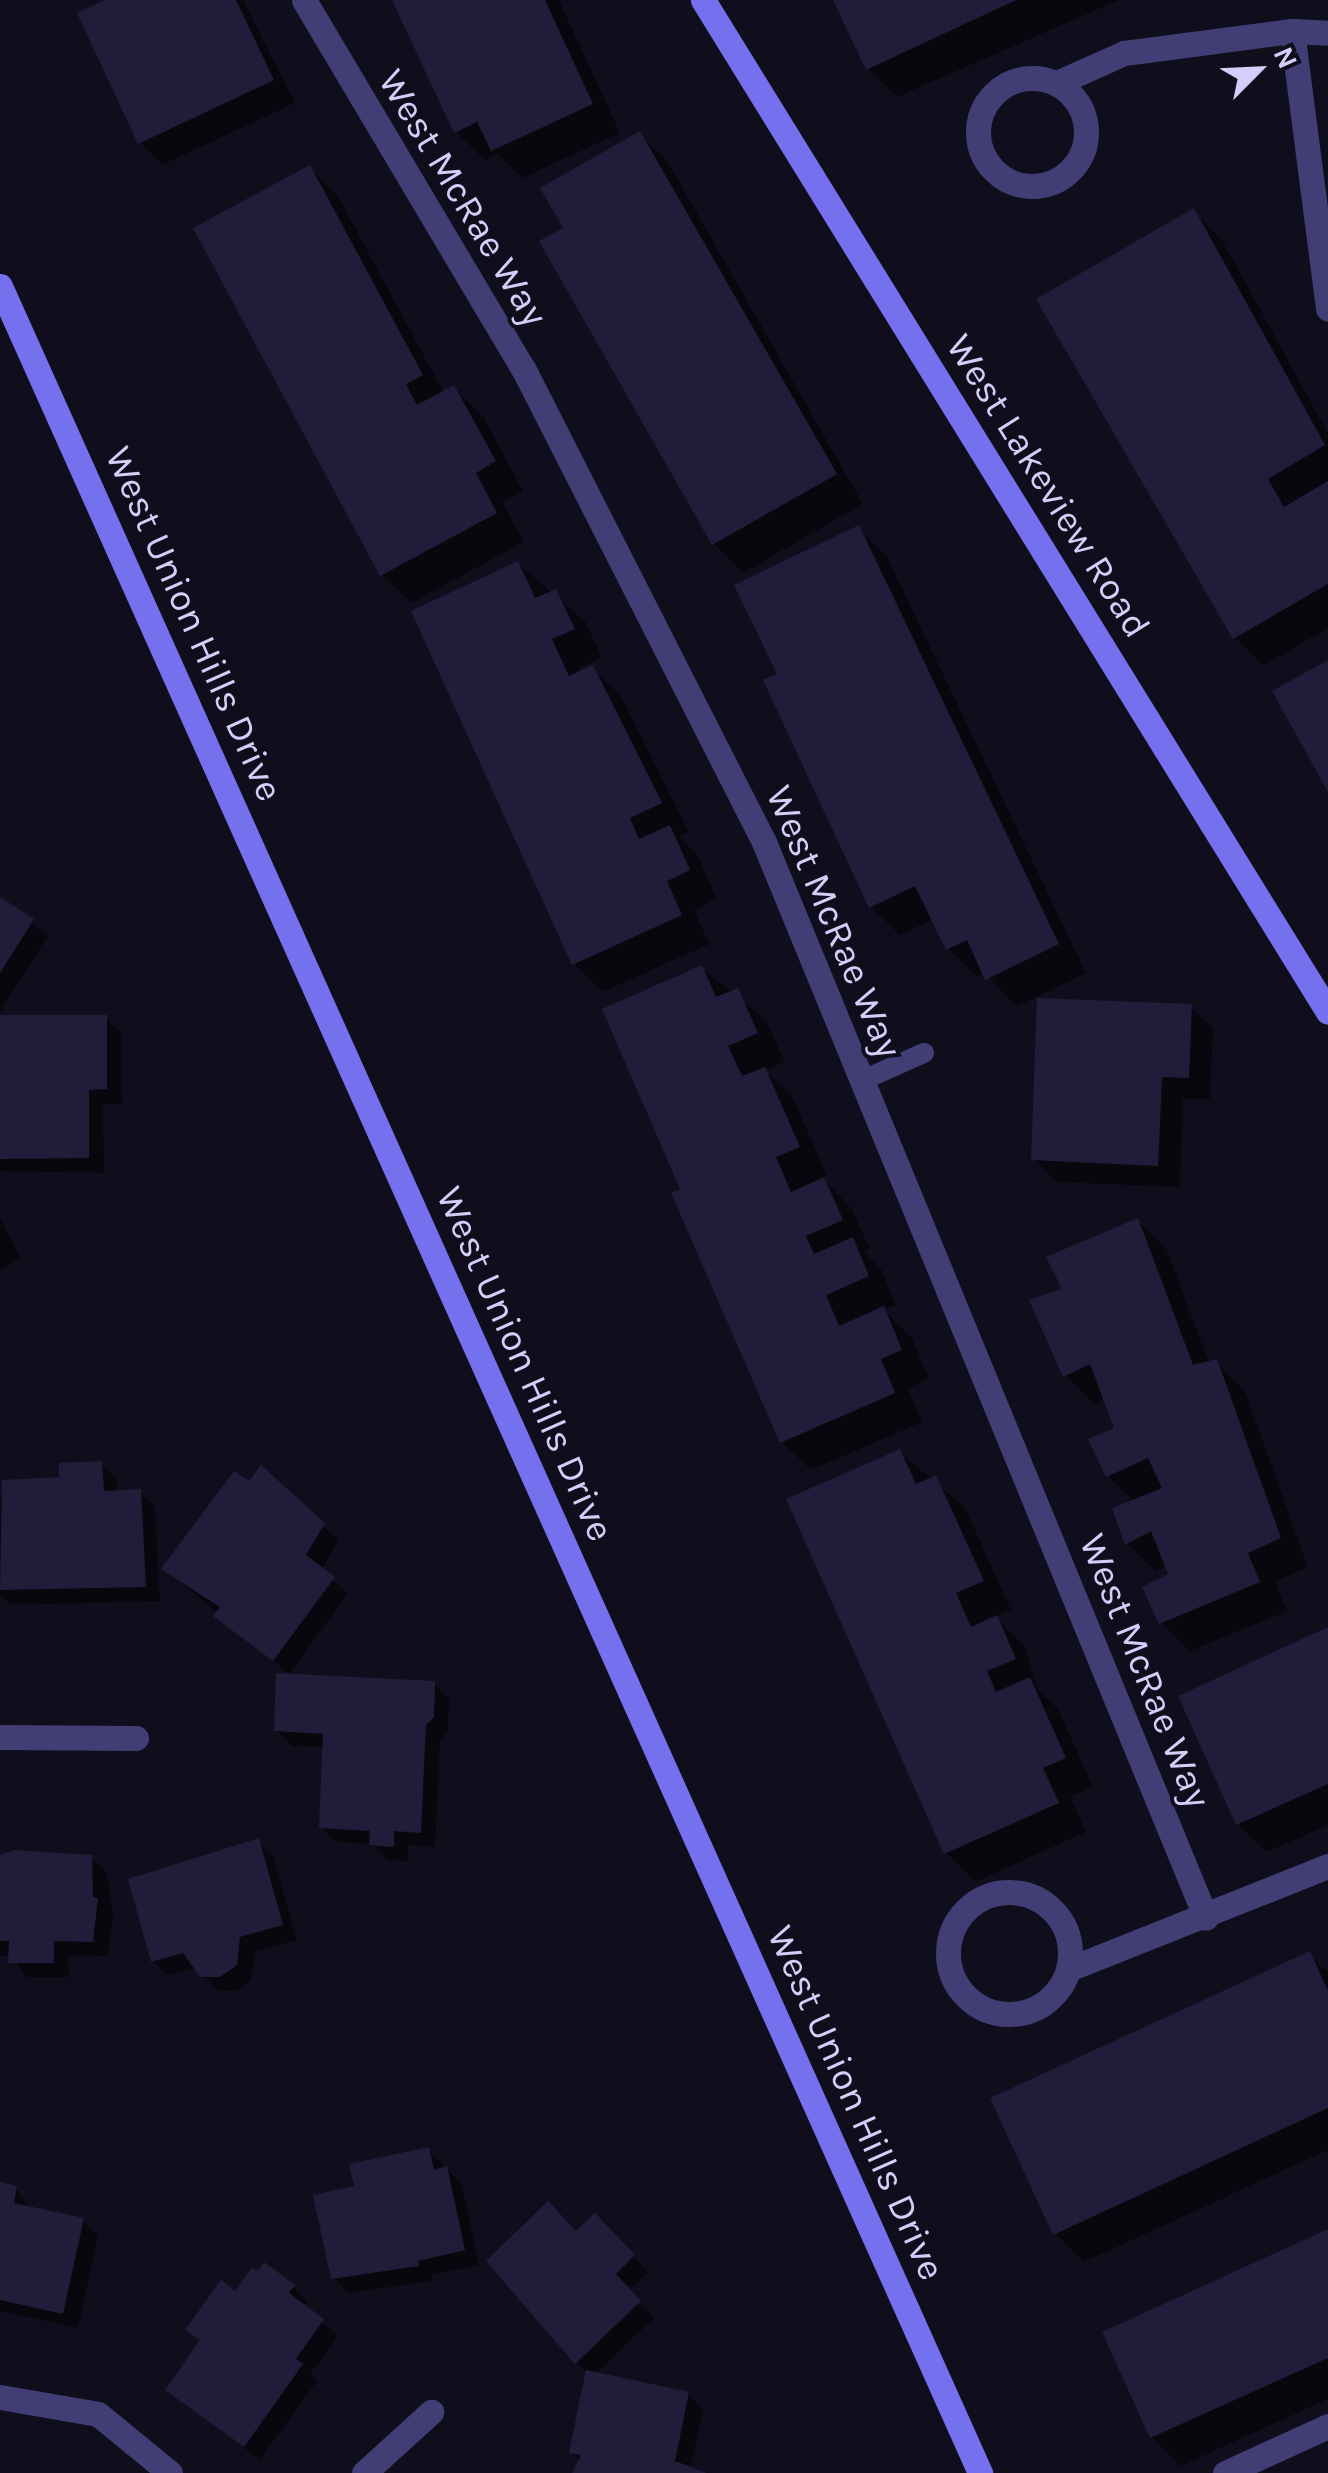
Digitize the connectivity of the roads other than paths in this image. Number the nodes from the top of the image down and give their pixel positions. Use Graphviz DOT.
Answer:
graph roads {
  1 [pos="304,0"];
  2 [pos="702,0"];
  3 [pos="1292,31"];
  4 [pos="1328,33"];
  5 [pos="1057,83"];
  6 [pos="0,286"];
  7 [pos="1328,309"];
  8 [pos="1328,1012"];
  9 [pos="924,1053"];
  10 [pos="861,1081"];
  11 [pos="0,1737"];
  12 [pos="136,1738"];
  13 [pos="1328,1866"];
  14 [pos="1206,1918"];
  15 [pos="1069,1969"];
  16 [pos="0,2396"];
  17 [pos="431,2412"];
  18 [pos="1328,2426"];
  19 [pos="170,2473"];
  20 [pos="364,2473"];
  21 [pos="980,2473"];
  22 [pos="1225,2473"];
  1 -- 10 [label="street, West McRae Way"];
  2 -- 8 [label="main road, West Lakeview Road"];
  3 -- 4 [label="street"];
  3 -- 5 [label="street"];
  3 -- 7 [label="street"];
  5 -- 5 [label="street"];
  6 -- 21 [label="main road, West Union Hills Drive"];
  9 -- 10 [label="lane"];
  10 -- 14 [label="street, West McRae Way"];
  11 -- 12 [label="street"];
  13 -- 14 [label="street"];
  14 -- 15 [label="street"];
  15 -- 15 [label="street"];
  16 -- 19 [label="street"];
  17 -- 20 [label="street"];
  18 -- 22 [label="street"];
}
